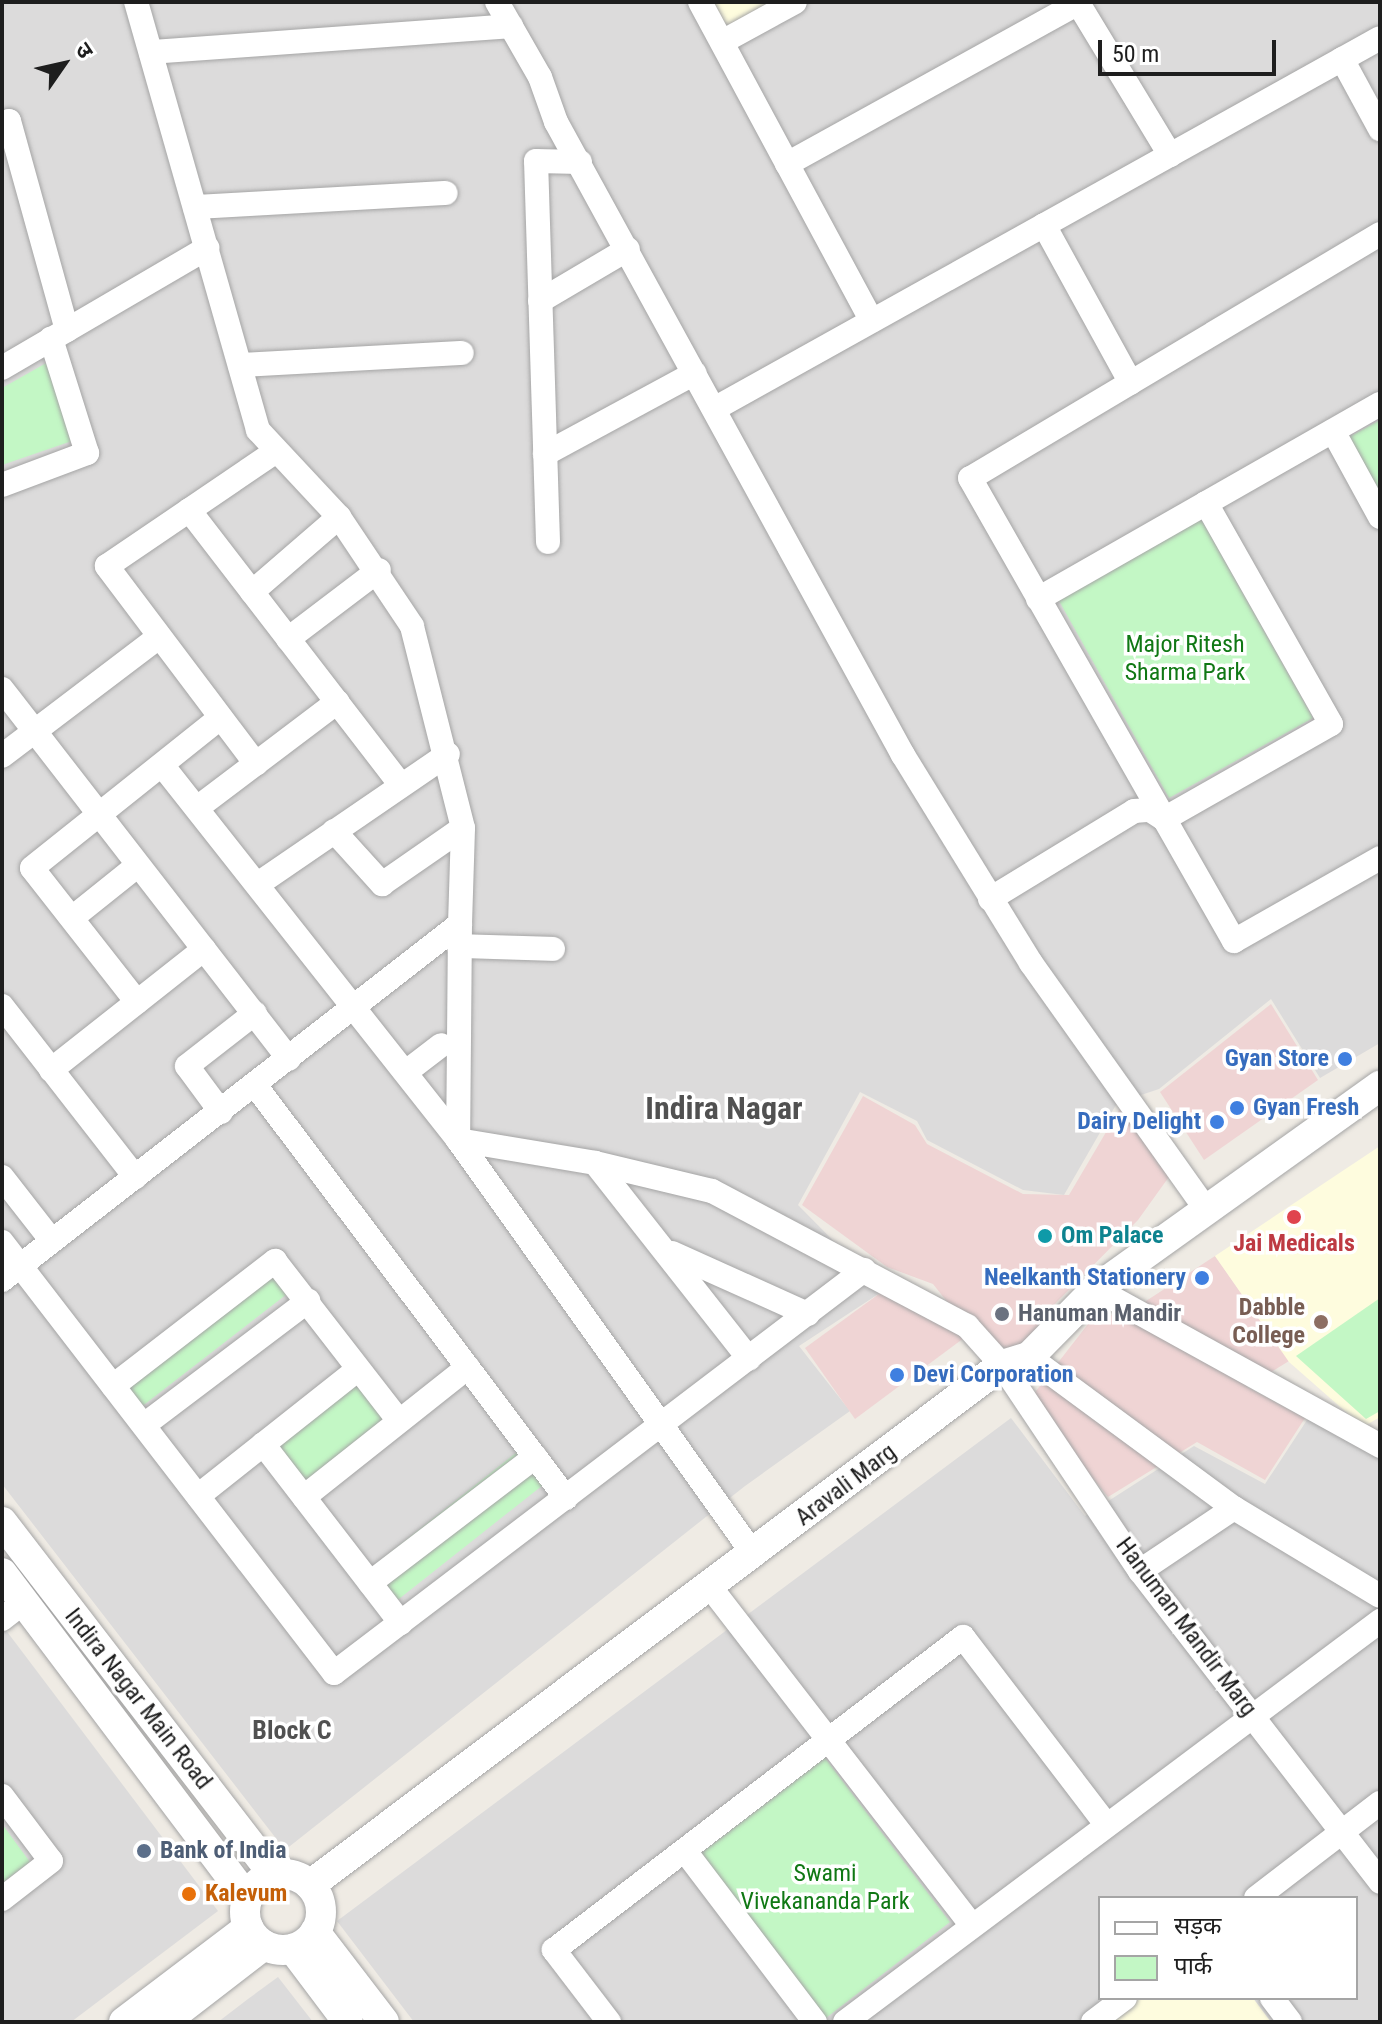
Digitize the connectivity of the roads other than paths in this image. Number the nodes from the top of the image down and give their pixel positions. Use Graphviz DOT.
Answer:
graph roads {
  1 [pos="136,2"];
  2 [pos="497,2"];
  3 [pos="700,2"];
  4 [pos="795,2"];
  5 [pos="1079,2"];
  6 [pos="511,26"];
  7 [pos="1380,38"];
  8 [pos="722,42"];
  9 [pos="151,52"];
  10 [pos="1342,59"];
  11 [pos="2,125"];
  12 [pos="1380,129"];
  13 [pos="1170,155"];
  14 [pos="580,162"];
  15 [pos="787,164"];
  16 [pos="446,193"];
  17 [pos="195,207"];
  18 [pos="1044,225"];
  19 [pos="1380,234"];
  20 [pos="207,248"];
  21 [pos="628,249"];
  22 [pos="540,301"];
  23 [pos="872,321"];
  24 [pos="59,334"];
  25 [pos="462,353"];
  26 [pos="240,365"];
  27 [pos="2,368"];
  28 [pos="695,373"];
  29 [pos="1131,383"];
  30 [pos="1380,404"];
  31 [pos="714,409"];
  32 [pos="1333,431"];
  33 [pos="276,451"];
  34 [pos="545,454"];
  35 [pos="2,485"];
  36 [pos="1206,503"];
  37 [pos="189,510"];
  38 [pos="339,517"];
  39 [pos="1380,517"];
  40 [pos="548,542"];
  41 [pos="379,570"];
  42 [pos="252,592"];
  43 [pos="1038,599"];
  44 [pos="159,637"];
  45 [pos="288,639"];
  46 [pos="2,689"];
  47 [pos="337,702"];
  48 [pos="220,718"];
  49 [pos="33,732"];
  50 [pos="448,754"];
  51 [pos="2,756"];
  52 [pos="256,764"];
  53 [pos="162,765"];
  54 [pos="401,785"];
  55 [pos="197,808"];
  56 [pos="98,817"];
  57 [pos="1164,819"];
  58 [pos="463,828"];
  59 [pos="334,831"];
  60 [pos="1380,858"];
  61 [pos="137,866"];
  62 [pos="258,884"];
  63 [pos="990,899"];
  64 [pos="72,918"];
  65 [pos="460,935"];
  66 [pos="204,949"];
  67 [pos="553,949"];
  68 [pos="137,1002"];
  69 [pos="2,1006"];
  70 [pos="356,1006"];
  71 [pos="255,1013"];
  72 [pos="441,1045"];
  73 [pos="289,1059"];
  74 [pos="51,1070"];
  75 [pos="406,1072"];
  76 [pos="255,1085"];
  77 [pos="1380,1086"];
  78 [pos="221,1112"];
  79 [pos="458,1140"];
  80 [pos="595,1163"];
  81 [pos="2,1177"];
  82 [pos="135,1177"];
  83 [pos="11,1208"];
  84 [pos="1206,1209"];
  85 [pos="52,1241"];
  86 [pos="2,1242"];
  87 [pos="669,1252"];
  88 [pos="864,1270"];
  89 [pos="11,1273"];
  90 [pos="1096,1289"];
  91 [pos="308,1301"];
  92 [pos="808,1314"];
  93 [pos="749,1359"];
  94 [pos="1016,1361"];
  95 [pos="468,1367"];
  96 [pos="358,1369"];
  97 [pos="113,1386"];
  98 [pos="399,1421"];
  99 [pos="144,1425"];
  100 [pos="661,1427"];
  101 [pos="1376,1439"];
  102 [pos="263,1444"];
  103 [pos="535,1457"];
  104 [pos="198,1496"];
  105 [pos="304,1497"];
  106 [pos="566,1498"];
  107 [pos="1234,1508"];
  108 [pos="2,1522"];
  109 [pos="754,1555"];
  110 [pos="1140,1571"];
  111 [pos="2,1573"];
  112 [pos="370,1583"];
  113 [pos="711,1588"];
  114 [pos="1380,1596"];
  115 [pos="13,1610"];
  116 [pos="1380,1621"];
  117 [pos="401,1623"];
  118 [pos="1250,1714"];
  119 [pos="829,1740"];
  120 [pos="2,1796"];
  121 [pos="1380,1803"];
  122 [pos="1106,1824"];
  123 [pos="1342,1832"];
  124 [pos="685,1851"];
  125 [pos="274,1875"];
  126 [pos="1380,1882"];
  127 [pos="310,1885"];
  128 [pos="1259,1896"];
  129 [pos="2,1899"];
  130 [pos="972,1926"];
  131 [pos="274,1931"];
  132 [pos="1122,2000"];
  133 [pos="1274,2000"];
  134 [pos="124,2022"];
  135 [pos="164,2022"];
  136 [pos="348,2022"];
  137 [pos="384,2022"];
  138 [pos="609,2022"];
  139 [pos="815,2022"];
  140 [pos="845,2022"];
  141 [pos="1093,2022"];
  142 [pos="1290,2022"];
  1 -- 9 [label="street"];
  2 -- 6 [label="street"];
  3 -- 8 [label="street"];
  4 -- 8 [label="street"];
  5 -- 13 [label="street"];
  5 -- 15 [label="street"];
  6 -- 9 [label="street"];
  6 -- 14 [label="street"];
  7 -- 10 [label="street"];
  8 -- 15 [label="street"];
  9 -- 17 [label="street"];
  10 -- 12 [label="street"];
  10 -- 13 [label="street"];
  11 -- 24 [label="street"];
  13 -- 18 [label="street"];
  14 -- 21 [label="street"];
  14 -- 22 [label="street"];
  15 -- 23 [label="street"];
  16 -- 17 [label="street"];
  17 -- 20 [label="street"];
  18 -- 23 [label="street"];
  18 -- 29 [label="street"];
  19 -- 29 [label="street"];
  20 -- 24 [label="street"];
  20 -- 26 [label="street"];
  21 -- 22 [label="street"];
  21 -- 28 [label="street"];
  22 -- 34 [label="street"];
  23 -- 31 [label="street"];
  24 -- 27 [label="street"];
  24 -- 35 [label="street"];
  25 -- 26 [label="street"];
  26 -- 33 [label="street"];
  28 -- 31 [label="street"];
  28 -- 34 [label="street"];
  29 -- 43 [label="street"];
  30 -- 32 [label="street"];
  31 -- 63 [label="street"];
  32 -- 36 [label="street"];
  32 -- 39 [label="street"];
  33 -- 37 [label="street"];
  33 -- 38 [label="street"];
  34 -- 40 [label="street"];
  36 -- 43 [label="street"];
  36 -- 57 [label="street"];
  37 -- 42 [label="street"];
  37 -- 44 [label="street"];
  38 -- 41 [label="street"];
  38 -- 42 [label="street"];
  41 -- 45 [label="street"];
  41 -- 50 [label="street"];
  42 -- 45 [label="street"];
  43 -- 57 [label="street"];
  44 -- 48 [label="street"];
  44 -- 49 [label="street"];
  45 -- 47 [label="street"];
  46 -- 49 [label="street"];
  47 -- 52 [label="street"];
  47 -- 54 [label="street"];
  48 -- 52 [label="street"];
  48 -- 53 [label="street"];
  49 -- 51 [label="street"];
  49 -- 56 [label="street"];
  50 -- 54 [label="street"];
  50 -- 58 [label="street"];
  52 -- 55 [label="street"];
  53 -- 55 [label="street"];
  53 -- 56 [label="street"];
  54 -- 59 [label="street"];
  55 -- 62 [label="street"];
  56 -- 61 [label="street"];
  56 -- 64 [label="street"];
  57 -- 60 [label="street"];
  57 -- 63 [label="street"];
  58 -- 59 [label="street"];
  58 -- 65 [label="street"];
  59 -- 62 [label="street"];
  61 -- 64 [label="street"];
  61 -- 66 [label="street"];
  62 -- 70 [label="street"];
  63 -- 84 [label="street"];
  64 -- 68 [label="street"];
  65 -- 67 [label="street"];
  65 -- 70 [label="street"];
  65 -- 79 [label="street"];
  66 -- 68 [label="street"];
  66 -- 71 [label="street"];
  68 -- 74 [label="street"];
  69 -- 74 [label="street"];
  70 -- 73 [label="street"];
  70 -- 75 [label="street"];
  71 -- 73 [label="street"];
  71 -- 78 [label="street"];
  72 -- 75 [label="street"];
  73 -- 76 [label="street"];
  74 -- 82 [label="street"];
  75 -- 79 [label="street"];
  76 -- 78 [label="street"];
  76 -- 95 [label="street"];
  77 -- 84 [label="street, Aravali Marg"];
  78 -- 82 [label="street"];
  79 -- 80 [label="street"];
  79 -- 100 [label="street"];
  80 -- 87 [label="street"];
  80 -- 88 [label="street"];
  81 -- 83 [label="street"];
  82 -- 85 [label="street"];
  83 -- 85 [label="street"];
  84 -- 90 [label="street, Aravali Marg"];
  85 -- 89 [label="street"];
  86 -- 89 [label="street"];
  87 -- 92 [label="street"];
  87 -- 93 [label="street"];
  88 -- 92 [label="street"];
  88 -- 94 [label="street"];
  89 -- 97 [label="street"];
  90 -- 94 [label="street, Aravali Marg"];
  90 -- 101 [label="street"];
  91 -- 96 [label="street"];
  91 -- 97 [label="street"];
  91 -- 99 [label="street"];
  92 -- 93 [label="street"];
  93 -- 100 [label="street"];
  94 -- 107 [label="street"];
  94 -- 109 [label="street, Aravali Marg"];
  94 -- 110 [label="street, Hanuman Mandir Marg"];
  95 -- 98 [label="street"];
  95 -- 103 [label="street"];
  96 -- 98 [label="street"];
  96 -- 102 [label="street"];
  97 -- 99 [label="street"];
  98 -- 105 [label="street"];
  99 -- 104 [label="street"];
  100 -- 106 [label="street"];
  100 -- 109 [label="street"];
  102 -- 104 [label="street"];
  102 -- 105 [label="street"];
  103 -- 106 [label="street"];
  103 -- 112 [label="street"];
  104 -- 117 [label="street"];
  105 -- 112 [label="street"];
  106 -- 117 [label="street"];
  107 -- 110 [label="street"];
  107 -- 114 [label="street"];
  108 -- 125 [label="street, Indira Nagar Main Road"];
  109 -- 113 [label="street, Aravali Marg"];
  110 -- 118 [label="street, Hanuman Mandir Marg"];
  111 -- 115 [label="street, Indira Nagar Main Road"];
  112 -- 117 [label="street"];
  113 -- 119 [label="street"];
  113 -- 127 [label="street, Aravali Marg"];
  115 -- 131 [label="street, Indira Nagar Main Road"];
  116 -- 118 [label="street"];
  118 -- 122 [label="street"];
  118 -- 123 [label="street, Hanuman Mandir Marg"];
  119 -- 122 [label="street"];
  119 -- 124 [label="street"];
  119 -- 130 [label="street"];
  120 -- 129 [label="street"];
  121 -- 123 [label="street"];
  122 -- 130 [label="street"];
  123 -- 126 [label="street, Hanuman Mandir Marg"];
  123 -- 128 [label="street"];
  124 -- 138 [label="street"];
  124 -- 139 [label="street"];
  125 -- 127 [label="street"];
  125 -- 131 [label="street"];
  127 -- 131 [label="street"];
  130 -- 140 [label="street"];
  131 -- 134 [label="street"];
  131 -- 135 [label="street"];
  131 -- 136 [label="street, Indira Nagar Main Road"];
  131 -- 137 [label="street, Indira Nagar Main Road"];
  132 -- 141 [label="street"];
  133 -- 142 [label="street"];
}
